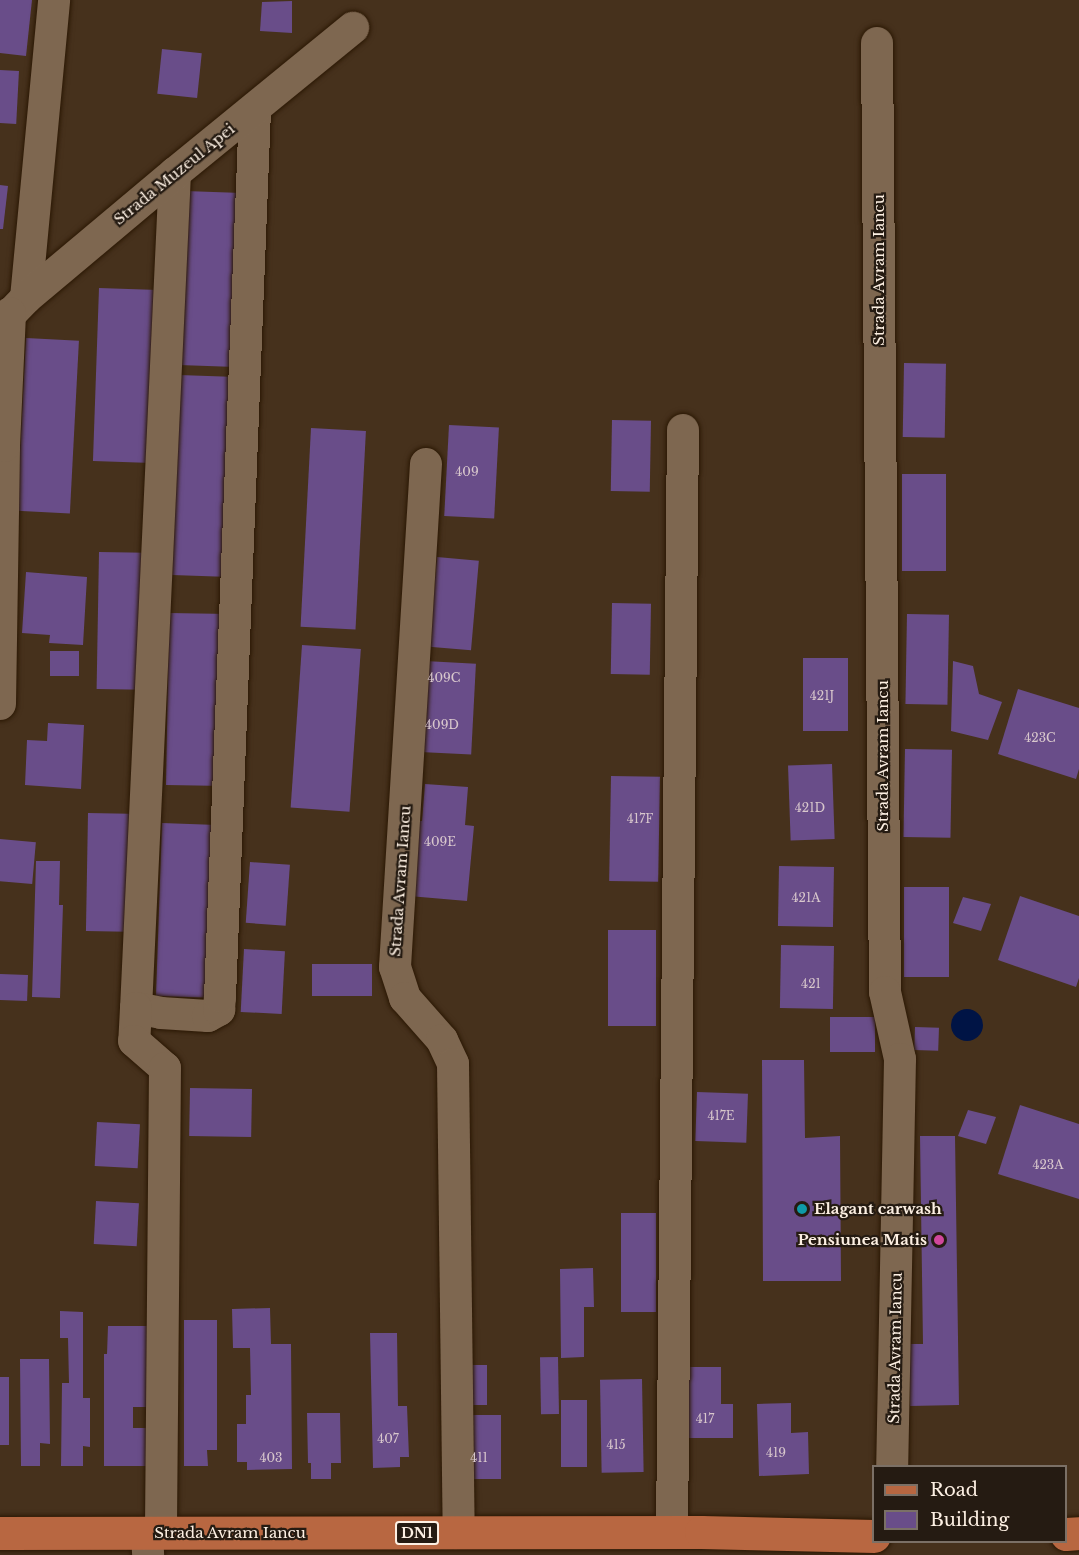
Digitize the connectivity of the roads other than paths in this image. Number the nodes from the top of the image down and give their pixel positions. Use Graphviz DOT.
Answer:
graph roads {
  1 [pos="54,0"];
  2 [pos="353,28"];
  3 [pos="877,43"];
  4 [pos="255,109"];
  5 [pos="175,173"];
  6 [pos="12,312"];
  7 [pos="683,430"];
  8 [pos="426,464"];
  9 [pos="0,704"];
  10 [pos="136,1008"];
  11 [pos="892,1465"];
  12 [pos="1079,1528"];
  13 [pos="0,1533"];
  14 [pos="459,1533"];
  15 [pos="672,1533"];
  16 [pos="1079,1533"];
  17 [pos="872,1536"];
  18 [pos="152,1540"];
  1 -- 6 [label="street"];
  2 -- 4 [label="street, Strada Muzeul Apei"];
  3 -- 11 [label="street, Strada Avram Iancu"];
  4 -- 5 [label="street, Strada Muzeul Apei"];
  4 -- 10 [label="street"];
  5 -- 6 [label="street, Strada Muzeul Apei"];
  5 -- 10 [label="street"];
  6 -- 9 [label="street"];
  7 -- 15 [label="street"];
  8 -- 14 [label="street, Strada Avram Iancu"];
  10 -- 18 [label="street"];
  12 -- 16 [label="street"];
  13 -- 18 [label="main road, Strada Avram Iancu / DN1"];
  14 -- 15 [label="main road, Strada Avram Iancu / DN1"];
  14 -- 18 [label="main road, Strada Avram Iancu / DN1"];
  15 -- 17 [label="main road, Strada Avram Iancu / DN1"];
}
